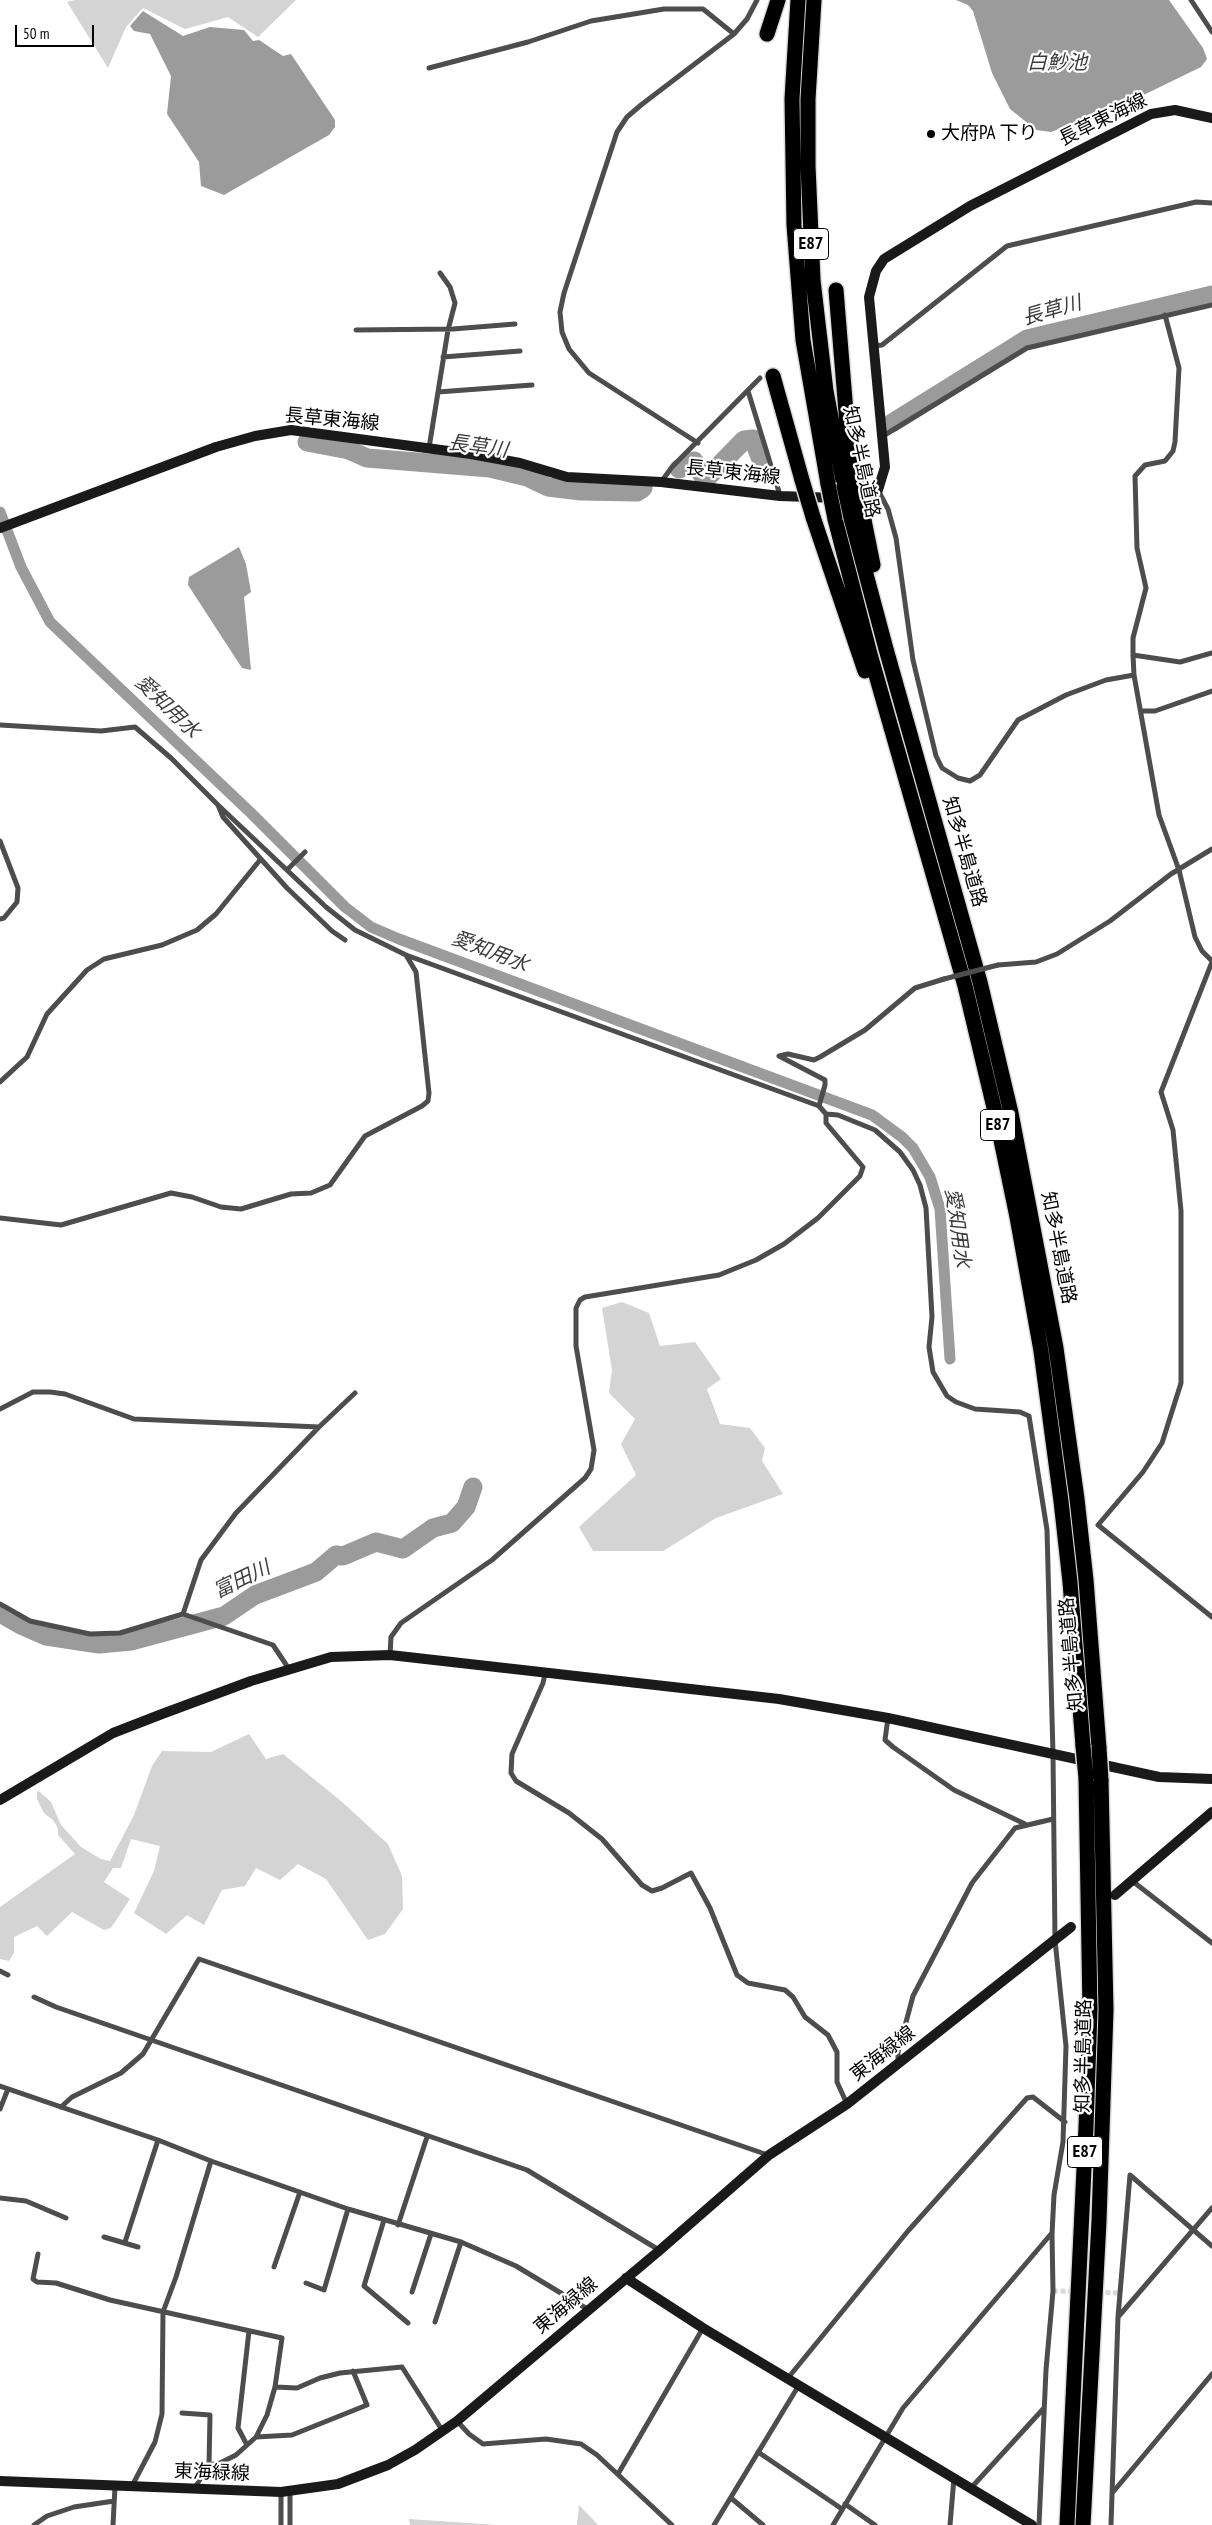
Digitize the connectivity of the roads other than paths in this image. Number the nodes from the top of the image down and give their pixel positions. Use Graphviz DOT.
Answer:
graph roads {
  1 [pos="757,0"];
  2 [pos="778,0"];
  3 [pos="798,0"];
  4 [pos="814,0"];
  5 [pos="1191,0"];
  6 [pos="1212,32"];
  7 [pos="734,34"];
  8 [pos="767,34"];
  9 [pos="429,68"];
  10 [pos="1212,118"];
  11 [pos="1212,203"];
  12 [pos="440,273"];
  13 [pos="836,290"];
  14 [pos="1212,305"];
  15 [pos="1164,315"];
  16 [pos="515,324"];
  17 [pos="448,328"];
  18 [pos="356,330"];
  19 [pos="874,346"];
  20 [pos="520,351"];
  21 [pos="444,357"];
  22 [pos="766,377"];
  23 [pos="532,385"];
  24 [pos="748,391"];
  25 [pos="438,392"];
  26 [pos="882,436"];
  27 [pos="698,443"];
  28 [pos="429,448"];
  29 [pos="661,482"];
  30 [pos="851,487"];
  31 [pos="878,490"];
  32 [pos="780,496"];
  33 [pos="0,528"];
  34 [pos="1212,653"];
  35 [pos="1133,654"];
  36 [pos="1134,675"];
  37 [pos="1212,691"];
  38 [pos="1141,711"];
  39 [pos="0,725"];
  40 [pos="895,738"];
  41 [pos="218,805"];
  42 [pos="0,841"];
  43 [pos="1212,849"];
  44 [pos="305,852"];
  45 [pos="260,860"];
  46 [pos="287,870"];
  47 [pos="1179,870"];
  48 [pos="0,919"];
  49 [pos="345,940"];
  50 [pos="406,955"];
  51 [pos="1212,962"];
  52 [pos="0,1082"];
  53 [pos="819,1106"];
  54 [pos="826,1114"];
  55 [pos="0,1218"];
  56 [pos="355,1393"];
  57 [pos="0,1409"];
  58 [pos="319,1427"];
  59 [pos="0,1604"];
  60 [pos="183,1614"];
  61 [pos="1212,1617"];
  62 [pos="390,1655"];
  63 [pos="289,1669"];
  64 [pos="545,1674"];
  65 [pos="888,1718"];
  66 [pos="1053,1754"];
  67 [pos="1093,1779"];
  68 [pos="1212,1779"];
  69 [pos="0,1800"];
  70 [pos="1212,1812"];
  71 [pos="1053,1820"];
  72 [pos="1025,1824"];
  73 [pos="1131,1880"];
  74 [pos="1115,1894"];
  75 [pos="1071,1927"];
  76 [pos="1055,1940"];
  77 [pos="1212,1943"];
  78 [pos="0,1971"];
  79 [pos="8,1975"];
  80 [pos="34,1997"];
  81 [pos="151,2039"];
  82 [pos="898,2064"];
  83 [pos="0,2086"];
  84 [pos="8,2089"];
  85 [pos="847,2104"];
  86 [pos="61,2107"];
  87 [pos="0,2109"];
  88 [pos="1065,2122"];
  89 [pos="427,2137"];
  90 [pos="158,2140"];
  91 [pos="769,2155"];
  92 [pos="211,2161"];
  93 [pos="300,2192"];
  94 [pos="0,2198"];
  95 [pos="1212,2208"];
  96 [pos="348,2209"];
  97 [pos="66,2218"];
  98 [pos="384,2220"];
  99 [pos="398,2224"];
  100 [pos="1194,2230"];
  101 [pos="431,2234"];
  102 [pos="1052,2234"];
  103 [pos="104,2237"];
  104 [pos="125,2242"];
  105 [pos="461,2242"];
  106 [pos="138,2246"];
  107 [pos="1212,2246"];
  108 [pos="660,2250"];
  109 [pos="38,2254"];
  110 [pos="274,2267"];
  111 [pos="626,2278"];
  112 [pos="306,2283"];
  113 [pos="412,2292"];
  114 [pos="589,2310"];
  115 [pos="163,2312"];
  116 [pos="1118,2317"];
  117 [pos="435,2322"];
  118 [pos="408,2323"];
  119 [pos="703,2328"];
  120 [pos="249,2331"];
  121 [pos="353,2372"];
  122 [pos="1212,2374"];
  123 [pos="788,2378"];
  124 [pos="799,2385"];
  125 [pos="275,2387"];
  126 [pos="1044,2408"];
  127 [pos="182,2413"];
  128 [pos="456,2421"];
  129 [pos="442,2430"];
  130 [pos="256,2437"];
  131 [pos="886,2437"];
  132 [pos="247,2445"];
  133 [pos="758,2452"];
  134 [pos="209,2464"];
  135 [pos="618,2474"];
  136 [pos="954,2478"];
  137 [pos="0,2482"];
  138 [pos="115,2486"];
  139 [pos="132,2487"];
  140 [pos="971,2488"];
  141 [pos="194,2490"];
  142 [pos="286,2492"];
  143 [pos="1113,2492"];
  144 [pos="731,2498"];
  145 [pos="114,2500"];
  146 [pos="844,2506"];
  147 [pos="34,2525"];
  148 [pos="113,2525"];
  149 [pos="281,2525"];
  150 [pos="290,2525"];
  151 [pos="672,2525"];
  152 [pos="714,2525"];
  153 [pos="763,2525"];
  154 [pos="833,2525"];
  155 [pos="875,2525"];
  156 [pos="950,2525"];
  157 [pos="1032,2525"];
  158 [pos="1039,2525"];
  159 [pos="1067,2525"];
  160 [pos="1083,2525"];
  161 [pos="1110,2525"];
  1 -- 7 [label="street"];
  2 -- 8 [label="highway"];
  3 -- 40 [label="highway, 知多半島道路 / E87, bridge"];
  4 -- 30 [label="highway, 知多半島道路 / E87"];
  5 -- 6 [label="street"];
  7 -- 9 [label="street"];
  7 -- 27 [label="street"];
  10 -- 19 [label="main road, 長草東海線"];
  11 -- 19 [label="street"];
  12 -- 17 [label="street"];
  13 -- 30 [label="highway"];
  14 -- 15 [label="street"];
  15 -- 26 [label="street"];
  15 -- 35 [label="street"];
  16 -- 17 [label="street"];
  17 -- 18 [label="street"];
  17 -- 21 [label="street"];
  19 -- 26 [label="main road, 長草東海線"];
  20 -- 21 [label="street"];
  21 -- 25 [label="street"];
  22 -- 24 [label="street"];
  22 -- 40 [label="highway, bridge"];
  23 -- 25 [label="street"];
  24 -- 27 [label="street"];
  24 -- 32 [label="street"];
  25 -- 28 [label="street"];
  26 -- 31 [label="main road, 長草東海線"];
  27 -- 29 [label="street"];
  28 -- 29 [label="main road, 長草東海線"];
  28 -- 33 [label="main road, 長草東海線"];
  29 -- 32 [label="main road, 長草東海線"];
  30 -- 67 [label="highway, 知多半島道路 / E87, bridge"];
  31 -- 32 [label="main road, 長草東海線"];
  31 -- 36 [label="street"];
  34 -- 35 [label="street"];
  35 -- 36 [label="street"];
  36 -- 38 [label="street"];
  37 -- 38 [label="street"];
  38 -- 47 [label="street"];
  39 -- 41 [label="street"];
  40 -- 67 [label="highway, 知多半島道路 / E87, bridge"];
  41 -- 45 [label="street"];
  41 -- 46 [label="street"];
  42 -- 48 [label="street"];
  43 -- 47 [label="street"];
  44 -- 46 [label="street"];
  45 -- 49 [label="street"];
  45 -- 52 [label="street"];
  46 -- 50 [label="street"];
  47 -- 51 [label="street"];
  47 -- 53 [label="street, bridge"];
  50 -- 53 [label="street"];
  50 -- 55 [label="street"];
  51 -- 61 [label="street"];
  53 -- 54 [label="street"];
  54 -- 62 [label="street"];
  54 -- 66 [label="street"];
  56 -- 58 [label="street"];
  57 -- 58 [label="street"];
  58 -- 60 [label="street"];
  59 -- 60 [label="street"];
  60 -- 63 [label="street"];
  62 -- 63 [label="main road"];
  62 -- 64 [label="main road"];
  63 -- 69 [label="main road"];
  64 -- 65 [label="main road"];
  64 -- 85 [label="street"];
  65 -- 66 [label="main road"];
  65 -- 72 [label="street"];
  66 -- 68 [label="main road"];
  66 -- 71 [label="street"];
  67 -- 159 [label="highway, 知多半島道路 / E87"];
  67 -- 160 [label="highway, 知多半島道路 / E87"];
  70 -- 73 [label="main road"];
  71 -- 72 [label="street"];
  71 -- 76 [label="street"];
  72 -- 82 [label="street"];
  73 -- 74 [label="main road"];
  73 -- 77 [label="street"];
  75 -- 76 [label="main road, 東海緑線"];
  76 -- 82 [label="main road, 東海緑線"];
  76 -- 88 [label="street"];
  78 -- 79 [label="street"];
  80 -- 81 [label="street"];
  81 -- 86 [label="street"];
  81 -- 89 [label="street"];
  81 -- 91 [label="street"];
  82 -- 85 [label="main road, 東海緑線"];
  83 -- 84 [label="street"];
  84 -- 86 [label="street"];
  84 -- 87 [label="street"];
  85 -- 91 [label="main road, 東海緑線"];
  86 -- 90 [label="street"];
  88 -- 102 [label="street"];
  88 -- 123 [label="street"];
  89 -- 99 [label="street"];
  89 -- 108 [label="street"];
  90 -- 92 [label="street"];
  90 -- 104 [label="street"];
  91 -- 108 [label="main road, 東海緑線"];
  92 -- 93 [label="street"];
  92 -- 115 [label="street"];
  93 -- 96 [label="street"];
  93 -- 110 [label="street"];
  94 -- 97 [label="street"];
  95 -- 100 [label="street"];
  96 -- 98 [label="street"];
  96 -- 112 [label="street"];
  98 -- 99 [label="street"];
  98 -- 118 [label="street"];
  99 -- 101 [label="street"];
  100 -- 107 [label="street"];
  100 -- 116 [label="street"];
  100 -- 116 [label="street"];
  101 -- 105 [label="street"];
  101 -- 113 [label="street"];
  102 -- 126 [label="street"];
  102 -- 131 [label="street"];
  103 -- 104 [label="street"];
  104 -- 106 [label="street"];
  105 -- 114 [label="street"];
  105 -- 117 [label="street"];
  108 -- 111 [label="main road, 東海緑線"];
  109 -- 115 [label="street"];
  111 -- 114 [label="main road, 東海緑線"];
  111 -- 119 [label="main road"];
  114 -- 128 [label="main road, 東海緑線"];
  115 -- 120 [label="street"];
  115 -- 139 [label="street"];
  116 -- 143 [label="street"];
  119 -- 123 [label="main road"];
  119 -- 135 [label="street"];
  120 -- 125 [label="street"];
  120 -- 132 [label="street"];
  121 -- 125 [label="street"];
  121 -- 129 [label="street"];
  121 -- 130 [label="street"];
  122 -- 143 [label="street"];
  123 -- 124 [label="main road"];
  124 -- 131 [label="main road"];
  124 -- 133 [label="street"];
  125 -- 130 [label="street"];
  126 -- 140 [label="street"];
  126 -- 158 [label="street"];
  127 -- 134 [label="street"];
  128 -- 129 [label="main road, 東海緑線"];
  128 -- 135 [label="street"];
  129 -- 142 [label="main road, 東海緑線"];
  130 -- 132 [label="street"];
  131 -- 136 [label="main road"];
  131 -- 146 [label="street"];
  132 -- 134 [label="street"];
  133 -- 144 [label="street"];
  133 -- 146 [label="street"];
  134 -- 141 [label="street"];
  135 -- 151 [label="street"];
  136 -- 140 [label="main road"];
  136 -- 156 [label="street"];
  137 -- 138 [label="main road, 東海緑線"];
  138 -- 139 [label="main road, 東海緑線"];
  138 -- 145 [label="street"];
  139 -- 141 [label="main road, 東海緑線"];
  140 -- 157 [label="main road"];
  141 -- 142 [label="main road, 東海緑線"];
  142 -- 149 [label="street"];
  142 -- 150 [label="street"];
  143 -- 161 [label="street"];
  144 -- 152 [label="street"];
  144 -- 153 [label="street"];
  145 -- 147 [label="street"];
  145 -- 148 [label="street"];
  146 -- 154 [label="street"];
  146 -- 155 [label="street"];
}
